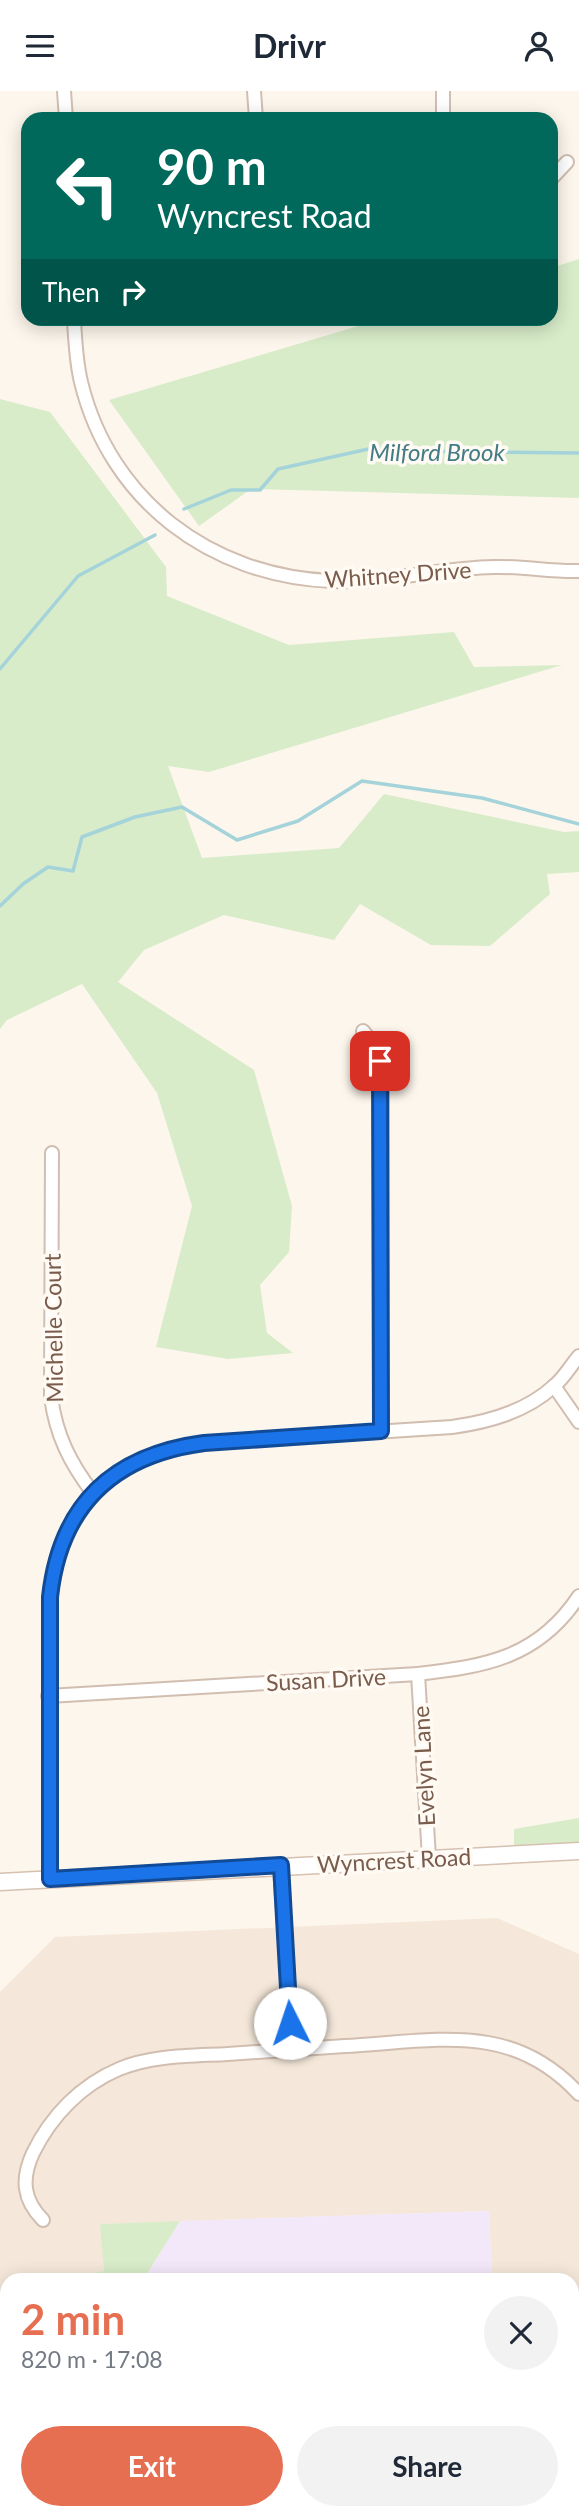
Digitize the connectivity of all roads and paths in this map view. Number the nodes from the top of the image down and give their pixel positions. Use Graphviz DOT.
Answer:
graph roads {
  1 [pos="64,91"];
  2 [pos="254,91"];
  3 [pos="443,91"];
  4 [pos="66,112"];
  5 [pos="256,112"];
  6 [pos="443,112"];
  7 [pos="567,162"];
  8 [pos="558,172"];
  9 [pos="75,326"];
  10 [pos="579,571"];
  11 [pos="363,1031"];
  12 [pos="52,1153"];
  13 [pos="579,1356"];
  14 [pos="554,1386"];
  15 [pos="579,1422"];
  16 [pos="381,1431"];
  17 [pos="93,1493"];
  18 [pos="579,1595"];
  19 [pos="418,1674"];
  20 [pos="48,1696"];
  21 [pos="579,1850"];
  22 [pos="429,1858"];
  23 [pos="281,1865"];
  24 [pos="50,1879"];
  25 [pos="0,1882"];
  26 [pos="292,2049"];
  27 [pos="579,2094"];
  28 [pos="43,2220"];
  1 -- 4 [label="street"];
  2 -- 5 [label="street"];
  3 -- 6 [label="street"];
  7 -- 8 [label="street"];
  9 -- 10 [label="street, Whitney Drive"];
  11 -- 16 [label="street"];
  12 -- 17 [label="street, Michelle Court"];
  13 -- 14 [label="street"];
  14 -- 15 [label="street"];
  14 -- 16 [label="street"];
  16 -- 17 [label="street"];
  17 -- 20 [label="street"];
  18 -- 19 [label="street, Susan Drive"];
  19 -- 20 [label="street, Susan Drive"];
  19 -- 22 [label="street, Evelyn Lane"];
  20 -- 24 [label="street"];
  21 -- 22 [label="street, Wyncrest Road"];
  22 -- 23 [label="street, Wyncrest Road"];
  23 -- 24 [label="street, Wyncrest Road"];
  23 -- 26 [label="street"];
  24 -- 25 [label="street, Wyncrest Road"];
  26 -- 27 [label="street"];
  26 -- 28 [label="street"];
}
